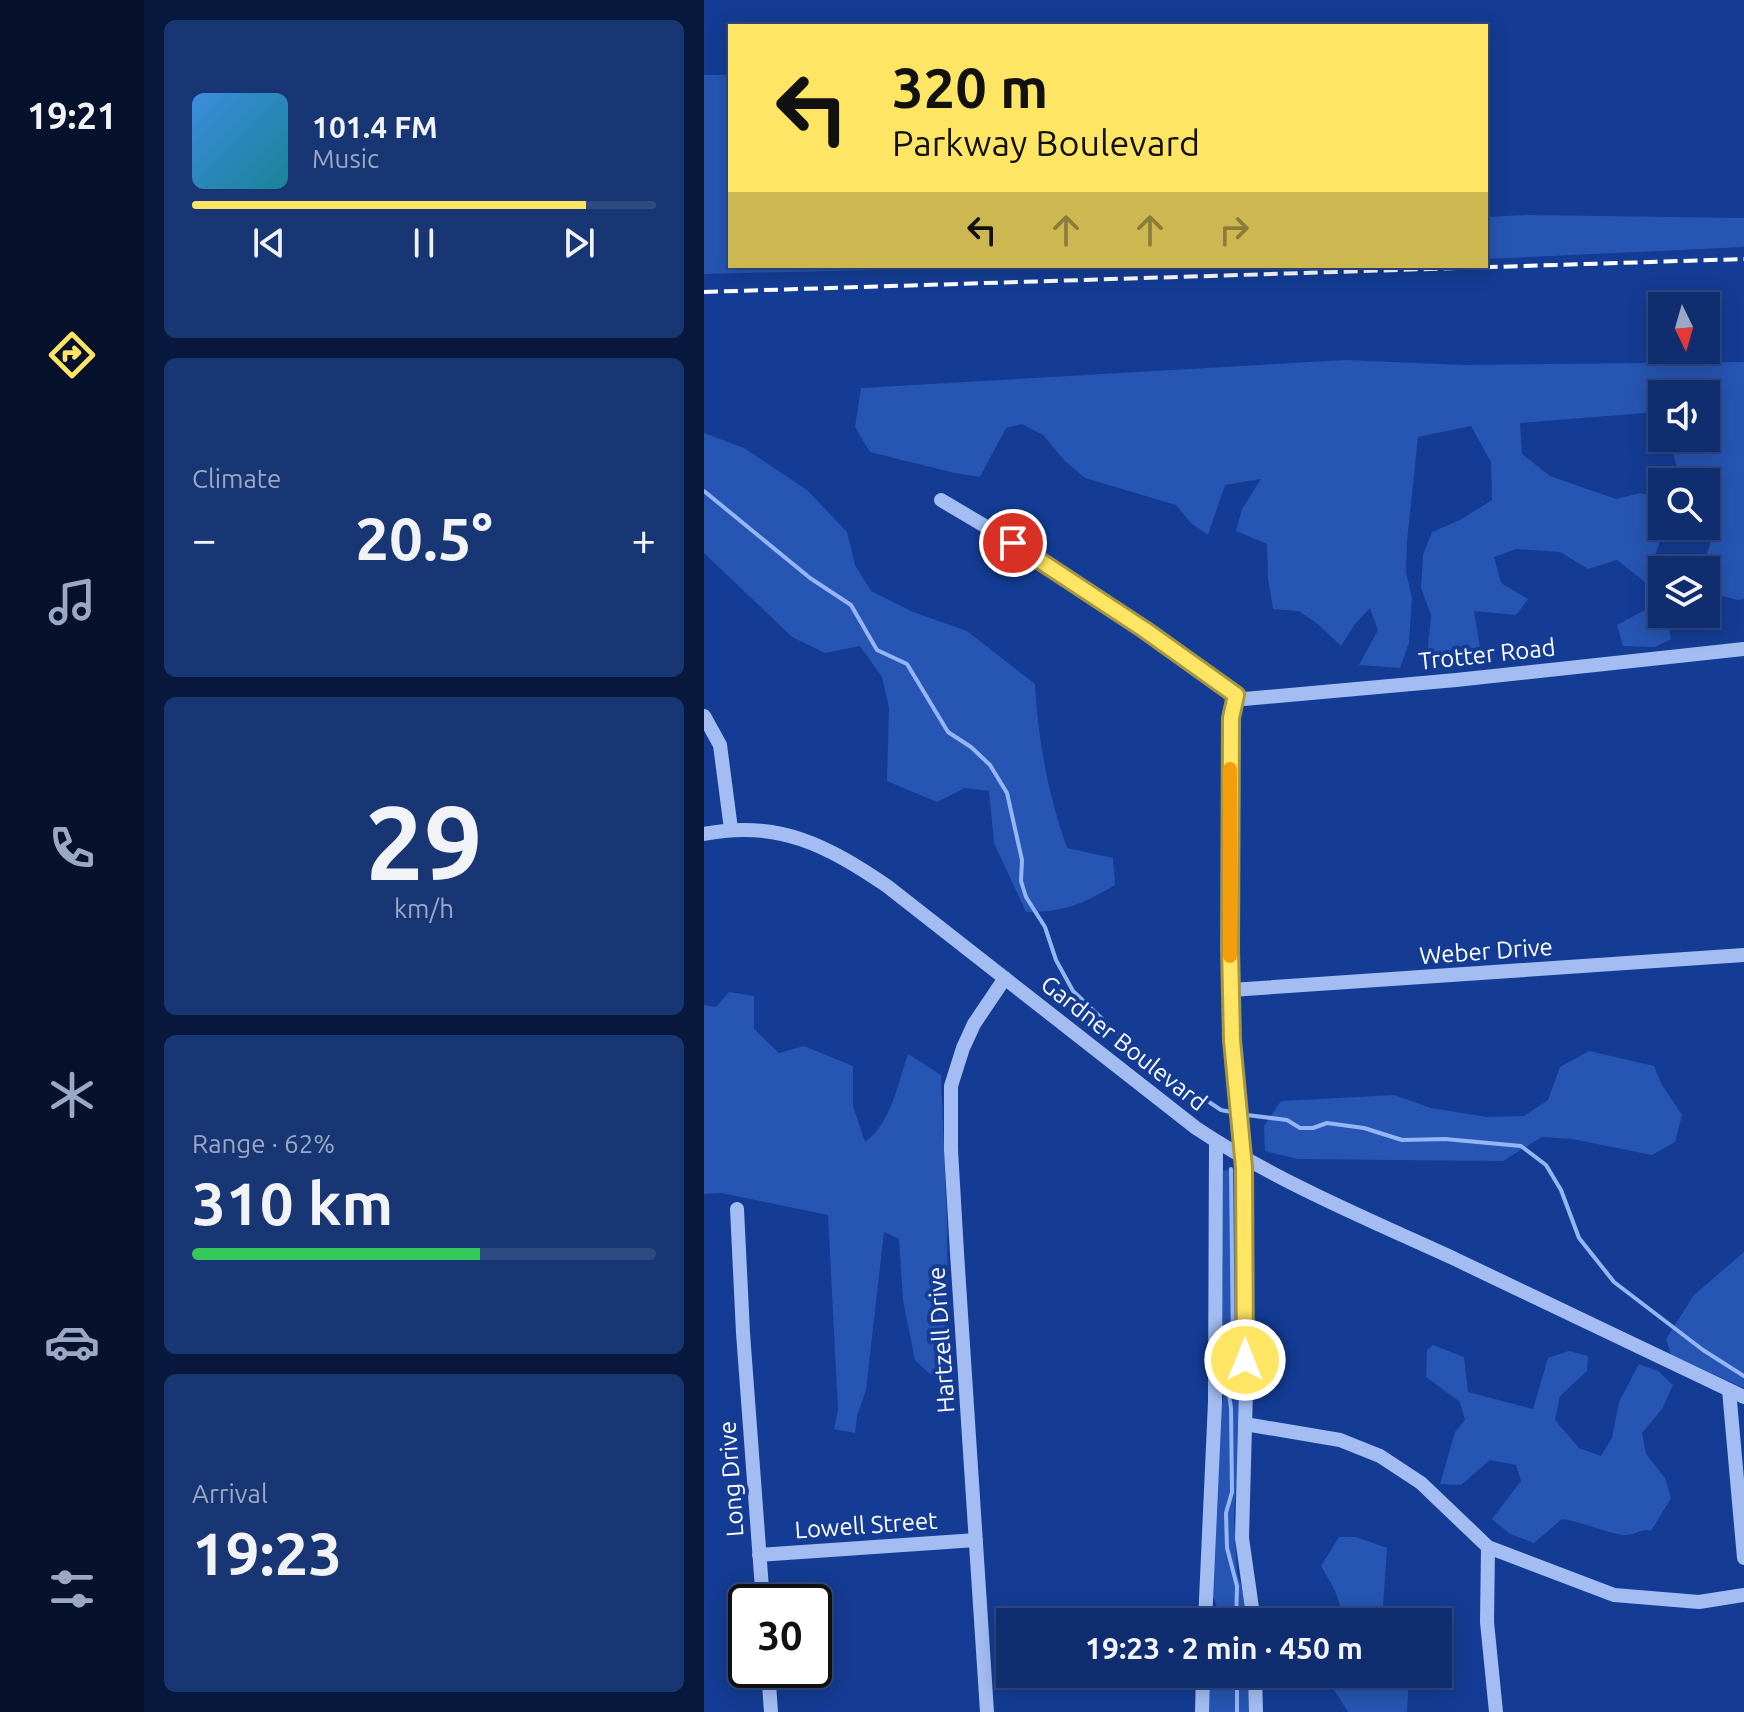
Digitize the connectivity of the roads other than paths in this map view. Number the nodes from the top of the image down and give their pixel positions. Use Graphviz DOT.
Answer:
graph roads {
  1 [pos="941,500"];
  2 [pos="1744,649"];
  3 [pos="1236,695"];
  4 [pos="704,716"];
  5 [pos="731,829"];
  6 [pos="704,834"];
  7 [pos="1744,955"];
  8 [pos="1005,978"];
  9 [pos="1231,990"];
  10 [pos="1216,1141"];
  11 [pos="1243,1157"];
  12 [pos="737,1209"];
  13 [pos="1729,1390"];
  14 [pos="1744,1397"];
  15 [pos="1245,1424"];
  16 [pos="976,1540"];
  17 [pos="1488,1547"];
  18 [pos="759,1555"];
  19 [pos="1744,1558"];
  20 [pos="761,1584"];
  21 [pos="1744,1595"];
  22 [pos="1206,1608"];
  23 [pos="1252,1608"];
  24 [pos="769,1688"];
  25 [pos="1203,1688"];
  26 [pos="1255,1688"];
  27 [pos="771,1712"];
  28 [pos="987,1712"];
  29 [pos="1202,1712"];
  30 [pos="1256,1712"];
  31 [pos="1496,1712"];
  1 -- 3 [label="street"];
  2 -- 3 [label="street, Trotter Road"];
  3 -- 9 [label="street"];
  4 -- 5 [label="street"];
  5 -- 6 [label="street, Gardner Boulevard"];
  5 -- 8 [label="street, Gardner Boulevard"];
  7 -- 9 [label="street, Weber Drive"];
  8 -- 10 [label="street, Gardner Boulevard"];
  8 -- 16 [label="street, Hartzell Drive"];
  9 -- 11 [label="street"];
  10 -- 11 [label="street, Gardner Boulevard"];
  10 -- 22 [label="street"];
  11 -- 13 [label="street, Gardner Boulevard"];
  11 -- 15 [label="street"];
  12 -- 18 [label="street, Long Drive"];
  13 -- 14 [label="street, Gardner Boulevard"];
  13 -- 19 [label="street"];
  15 -- 17 [label="street"];
  15 -- 23 [label="street"];
  16 -- 18 [label="street, Lowell Street"];
  16 -- 28 [label="street, Hartzell Drive"];
  17 -- 21 [label="street"];
  17 -- 31 [label="street"];
  18 -- 20 [label="street, Long Drive"];
  24 -- 27 [label="street"];
  25 -- 29 [label="street"];
  26 -- 30 [label="street"];
}
